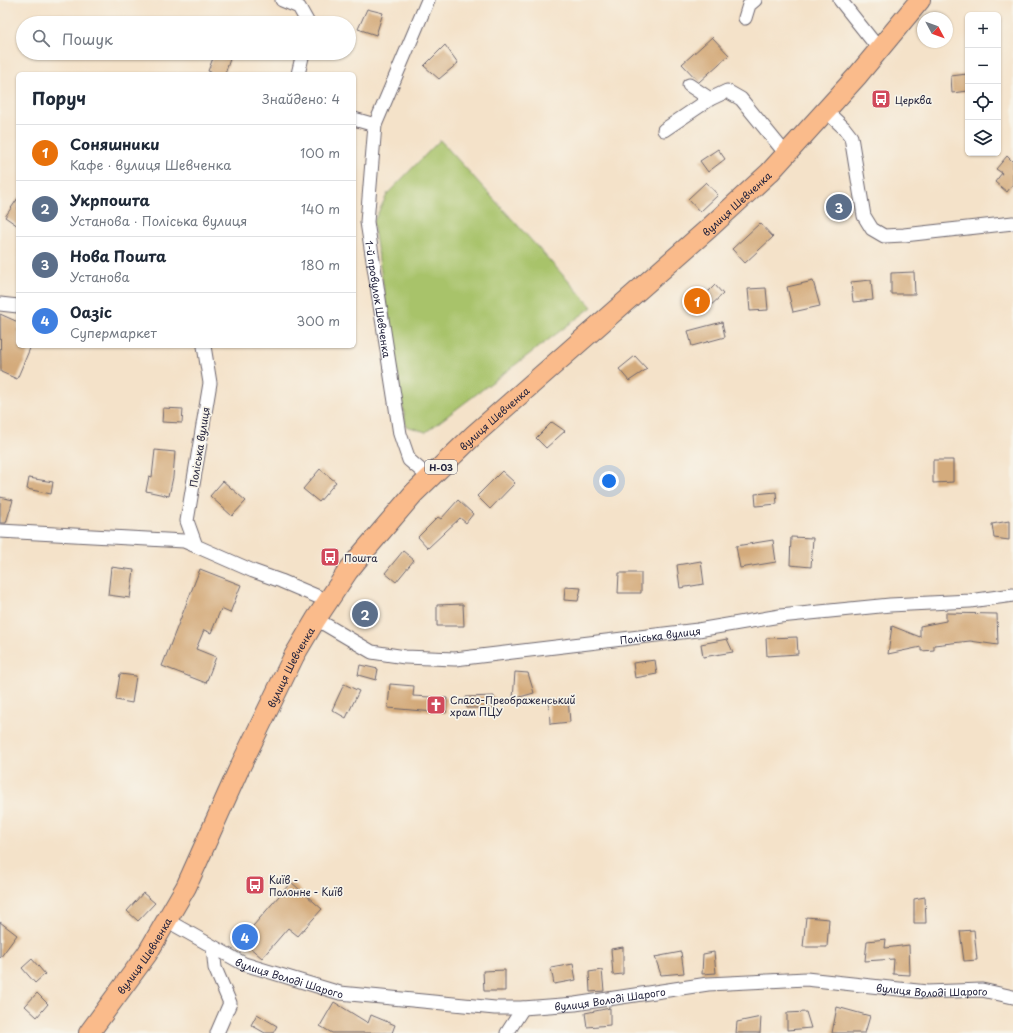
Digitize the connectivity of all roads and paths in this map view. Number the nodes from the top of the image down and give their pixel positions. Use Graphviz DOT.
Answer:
graph roads {
  1 [pos="282,0"];
  2 [pos="428,0"];
  3 [pos="755,0"];
  4 [pos="840,0"];
  5 [pos="920,0"];
  6 [pos="304,16"];
  7 [pos="745,18"];
  8 [pos="880,50"];
  9 [pos="301,60"];
  10 [pos="298,72"];
  11 [pos="689,85"];
  12 [pos="710,99"];
  13 [pos="826,111"];
  14 [pos="356,120"];
  15 [pos="375,125"];
  16 [pos="664,130"];
  17 [pos="786,154"];
  18 [pos="1013,223"];
  19 [pos="0,304"];
  20 [pos="16,306"];
  21 [pos="204,348"];
  22 [pos="430,478"];
  23 [pos="0,531"];
  24 [pos="196,546"];
  25 [pos="1013,595"];
  26 [pos="328,601"];
  27 [pos="316,619"];
  28 [pos="166,920"];
  29 [pos="213,948"];
  30 [pos="1013,997"];
  31 [pos="523,1008"];
  32 [pos="89,1033"];
  33 [pos="217,1033"];
  34 [pos="507,1033"];
  1 -- 6 [label="street"];
  2 -- 15 [label="street, 1-й провулок Шевченка"];
  3 -- 7 [label="street"];
  4 -- 8 [label="street"];
  5 -- 8 [label="main road, вулиця Шевченка / Н-03"];
  8 -- 13 [label="main road, вулиця Шевченка / Н-03"];
  9 -- 10 [label="street"];
  11 -- 12 [label="street"];
  12 -- 16 [label="street"];
  12 -- 17 [label="street"];
  13 -- 17 [label="main road, вулиця Шевченка / Н-03"];
  13 -- 18 [label="street"];
  14 -- 15 [label="street"];
  15 -- 22 [label="street, 1-й провулок Шевченка"];
  17 -- 22 [label="main road, вулиця Шевченка / Н-03"];
  19 -- 20 [label="street"];
  21 -- 24 [label="street, Поліська вулиця"];
  22 -- 26 [label="main road, вулиця Шевченка / Н-03"];
  23 -- 24 [label="street"];
  24 -- 26 [label="street"];
  25 -- 27 [label="street, Поліська вулиця"];
  26 -- 27 [label="main road, вулиця Шевченка / Н-03"];
  27 -- 28 [label="main road, вулиця Шевченка / Н-03"];
  28 -- 29 [label="street, вулиця Володі Шарого"];
  28 -- 32 [label="main road, вулиця Шевченка / Н-03"];
  29 -- 31 [label="street, вулиця Володі Шарого"];
  29 -- 33 [label="street"];
  30 -- 31 [label="street, вулиця Володі Шарого"];
  31 -- 34 [label="street"];
}
